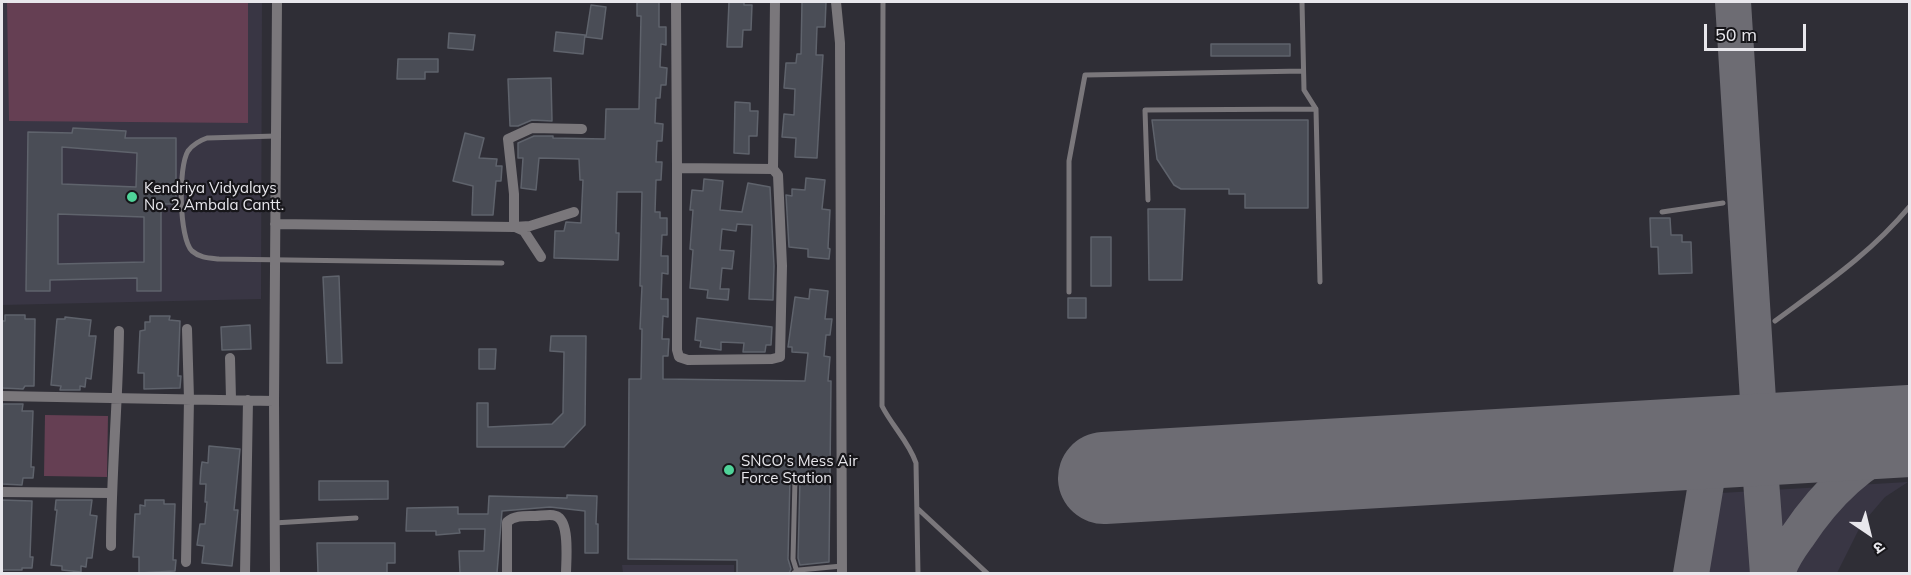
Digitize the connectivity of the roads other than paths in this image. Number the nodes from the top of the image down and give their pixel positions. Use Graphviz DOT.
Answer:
graph roads {
  1 [pos="277,2"];
  2 [pos="676,2"];
  3 [pos="775,2"];
  4 [pos="836,2"];
  5 [pos="883,2"];
  6 [pos="1302,2"];
  7 [pos="1303,71"];
  8 [pos="1316,109"];
  9 [pos="582,129"];
  10 [pos="276,136"];
  11 [pos="677,168"];
  12 [pos="773,169"];
  13 [pos="1148,200"];
  14 [pos="1724,202"];
  15 [pos="1910,206"];
  16 [pos="574,212"];
  17 [pos="1662,212"];
  18 [pos="275,224"];
  19 [pos="514,226"];
  20 [pos="541,257"];
  21 [pos="275,259"];
  22 [pos="502,263"];
  23 [pos="1320,282"];
  24 [pos="1069,292"];
  25 [pos="1775,321"];
  26 [pos="188,329"];
  27 [pos="119,332"];
  28 [pos="230,358"];
  29 [pos="2,396"];
  30 [pos="118,398"];
  31 [pos="189,399"];
  32 [pos="231,399"];
  33 [pos="248,400"];
  34 [pos="274,401"];
  35 [pos="795,479"];
  36 [pos="2,492"];
  37 [pos="111,493"];
  38 [pos="917,508"];
  39 [pos="356,518"];
  40 [pos="274,523"];
  41 [pos="111,546"];
  42 [pos="186,562"];
  43 [pos="842,570"];
  44 [pos="245,573"];
  45 [pos="275,573"];
  46 [pos="507,573"];
  47 [pos="566,573"];
  48 [pos="795,573"];
  49 [pos="918,573"];
  50 [pos="988,573"];
  1 -- 10 [label="street"];
  2 -- 11 [label="street"];
  3 -- 12 [label="street"];
  4 -- 43 [label="street"];
  5 -- 38 [label="lane"];
  6 -- 7 [label="lane"];
  7 -- 8 [label="lane"];
  7 -- 24 [label="lane"];
  8 -- 13 [label="lane"];
  8 -- 23 [label="lane"];
  9 -- 19 [label="street"];
  10 -- 18 [label="street"];
  10 -- 21 [label="lane"];
  11 -- 12 [label="street"];
  11 -- 12 [label="street"];
  14 -- 17 [label="lane"];
  15 -- 25 [label="lane"];
  16 -- 19 [label="street"];
  18 -- 19 [label="street"];
  18 -- 21 [label="street"];
  19 -- 20 [label="street"];
  21 -- 22 [label="lane"];
  21 -- 34 [label="street"];
  26 -- 31 [label="street"];
  27 -- 30 [label="street"];
  28 -- 32 [label="street"];
  29 -- 30 [label="street"];
  30 -- 31 [label="street"];
  30 -- 37 [label="street"];
  31 -- 32 [label="street"];
  31 -- 42 [label="street"];
  32 -- 33 [label="street"];
  33 -- 34 [label="street"];
  33 -- 44 [label="street"];
  34 -- 40 [label="street"];
  35 -- 48 [label="lane"];
  36 -- 37 [label="street"];
  37 -- 41 [label="street"];
  38 -- 49 [label="lane"];
  38 -- 50 [label="lane"];
  39 -- 40 [label="lane"];
  40 -- 45 [label="street"];
  43 -- 48 [label="lane"];
  46 -- 47 [label="street"];
}
